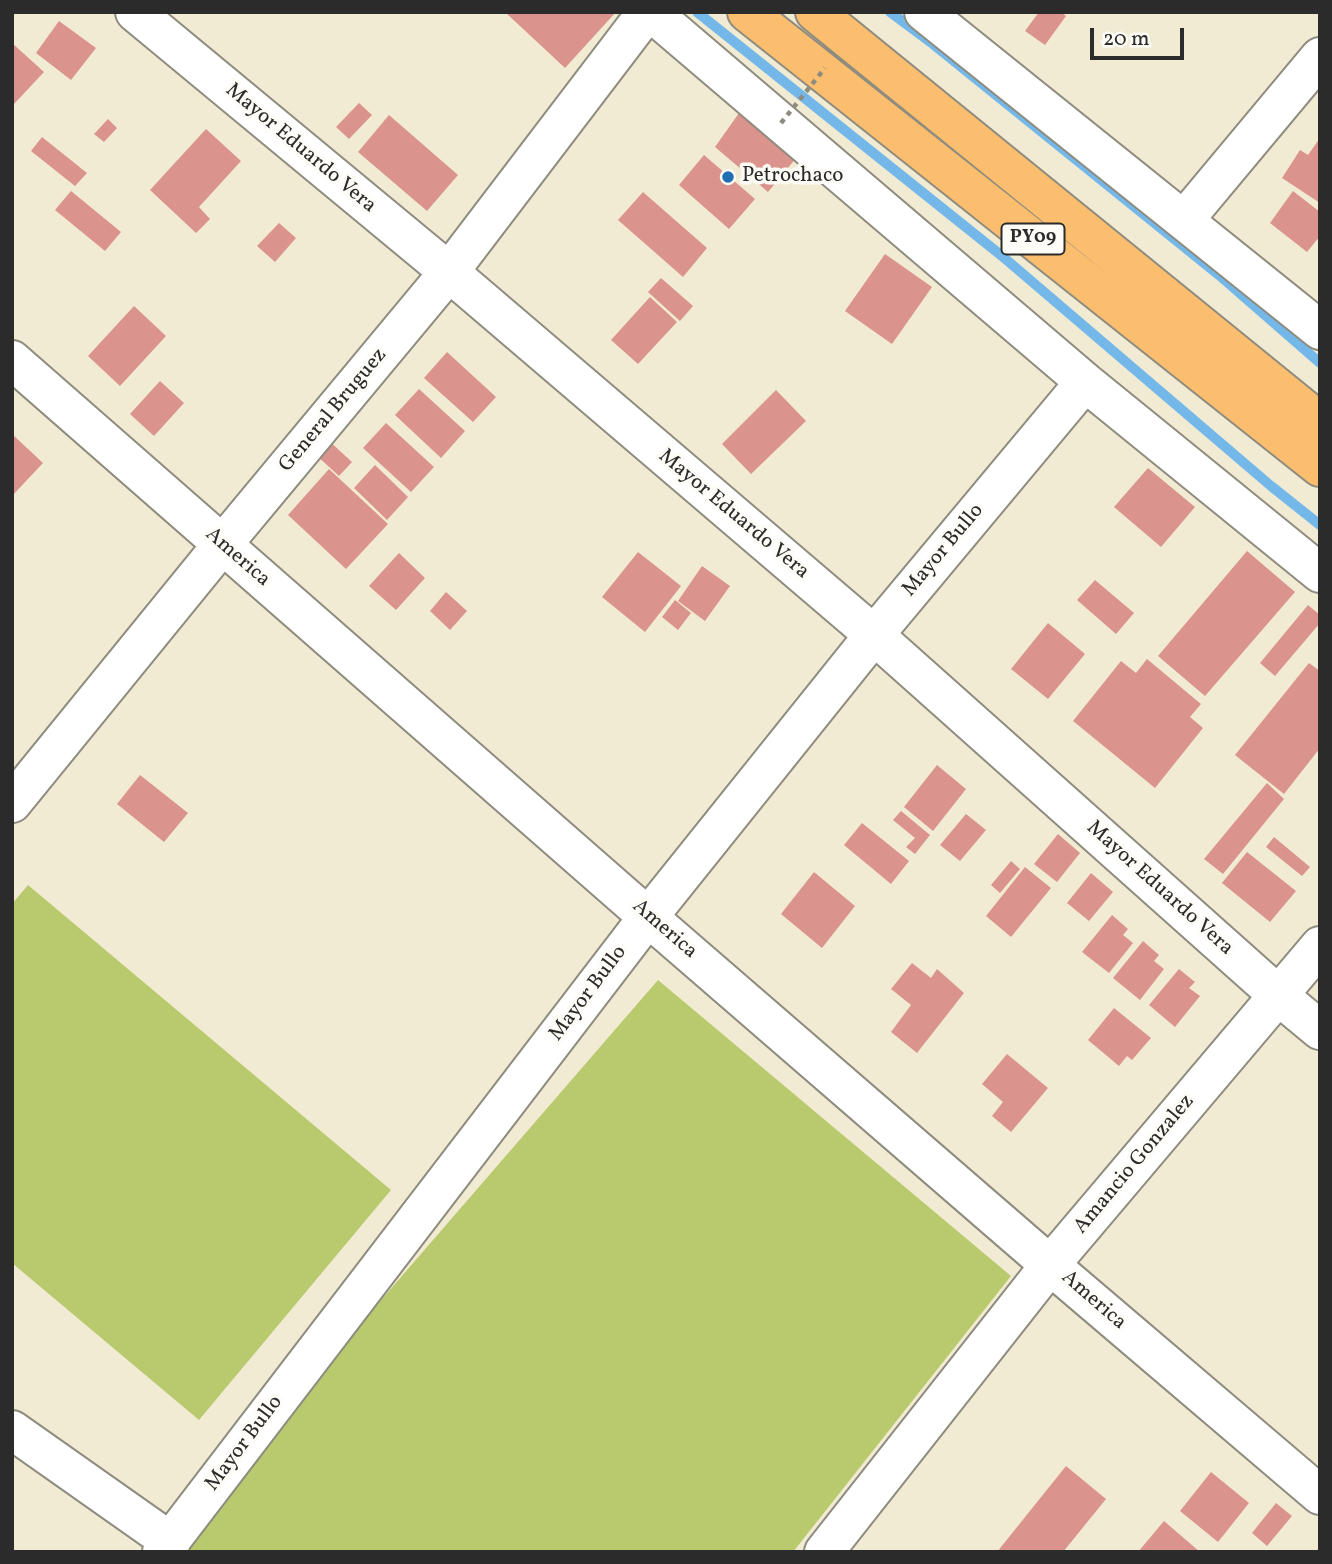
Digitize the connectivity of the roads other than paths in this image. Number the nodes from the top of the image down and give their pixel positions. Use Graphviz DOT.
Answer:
graph roads {
  1 [pos="135,12"];
  2 [pos="649,12"];
  3 [pos="747,12"];
  4 [pos="815,12"];
  5 [pos="924,12"];
  6 [pos="1320,57"];
  7 [pos="1184,220"];
  8 [pos="449,272"];
  9 [pos="1320,330"];
  10 [pos="12,360"];
  11 [pos="1085,382"];
  12 [pos="1320,422"];
  13 [pos="1320,467"];
  14 [pos="222,545"];
  15 [pos="1320,573"];
  16 [pos="874,635"];
  17 [pos="12,803"];
  18 [pos="648,917"];
  19 [pos="1320,946"];
  20 [pos="1279,996"];
  21 [pos="1320,1030"];
  22 [pos="1050,1265"];
  23 [pos="12,1430"];
  24 [pos="1320,1495"];
  25 [pos="166,1547"];
  26 [pos="824,1552"];
  1 -- 8 [label="street, Mayor Eduardo Vera"];
  2 -- 8 [label="street, General Bruguez"];
  2 -- 11 [label="street"];
  3 -- 13 [label="highway, PY09"];
  4 -- 12 [label="highway, PY09"];
  5 -- 7 [label="street"];
  6 -- 7 [label="street"];
  7 -- 9 [label="street"];
  8 -- 14 [label="street, General Bruguez"];
  8 -- 16 [label="street, Mayor Eduardo Vera"];
  10 -- 14 [label="street, America"];
  11 -- 15 [label="street"];
  11 -- 16 [label="street, Mayor Bullo"];
  14 -- 17 [label="street, General Bruguez"];
  14 -- 18 [label="street, America"];
  16 -- 18 [label="street, Mayor Bullo"];
  16 -- 20 [label="street, Mayor Eduardo Vera"];
  18 -- 22 [label="street, America"];
  18 -- 25 [label="street, Mayor Bullo"];
  19 -- 20 [label="street, Amancio Gonzalez"];
  20 -- 21 [label="street, Mayor Eduardo Vera"];
  20 -- 22 [label="street, Amancio Gonzalez"];
  22 -- 24 [label="street, America"];
  22 -- 26 [label="street, Amancio Gonzalez"];
  23 -- 25 [label="street"];
}
